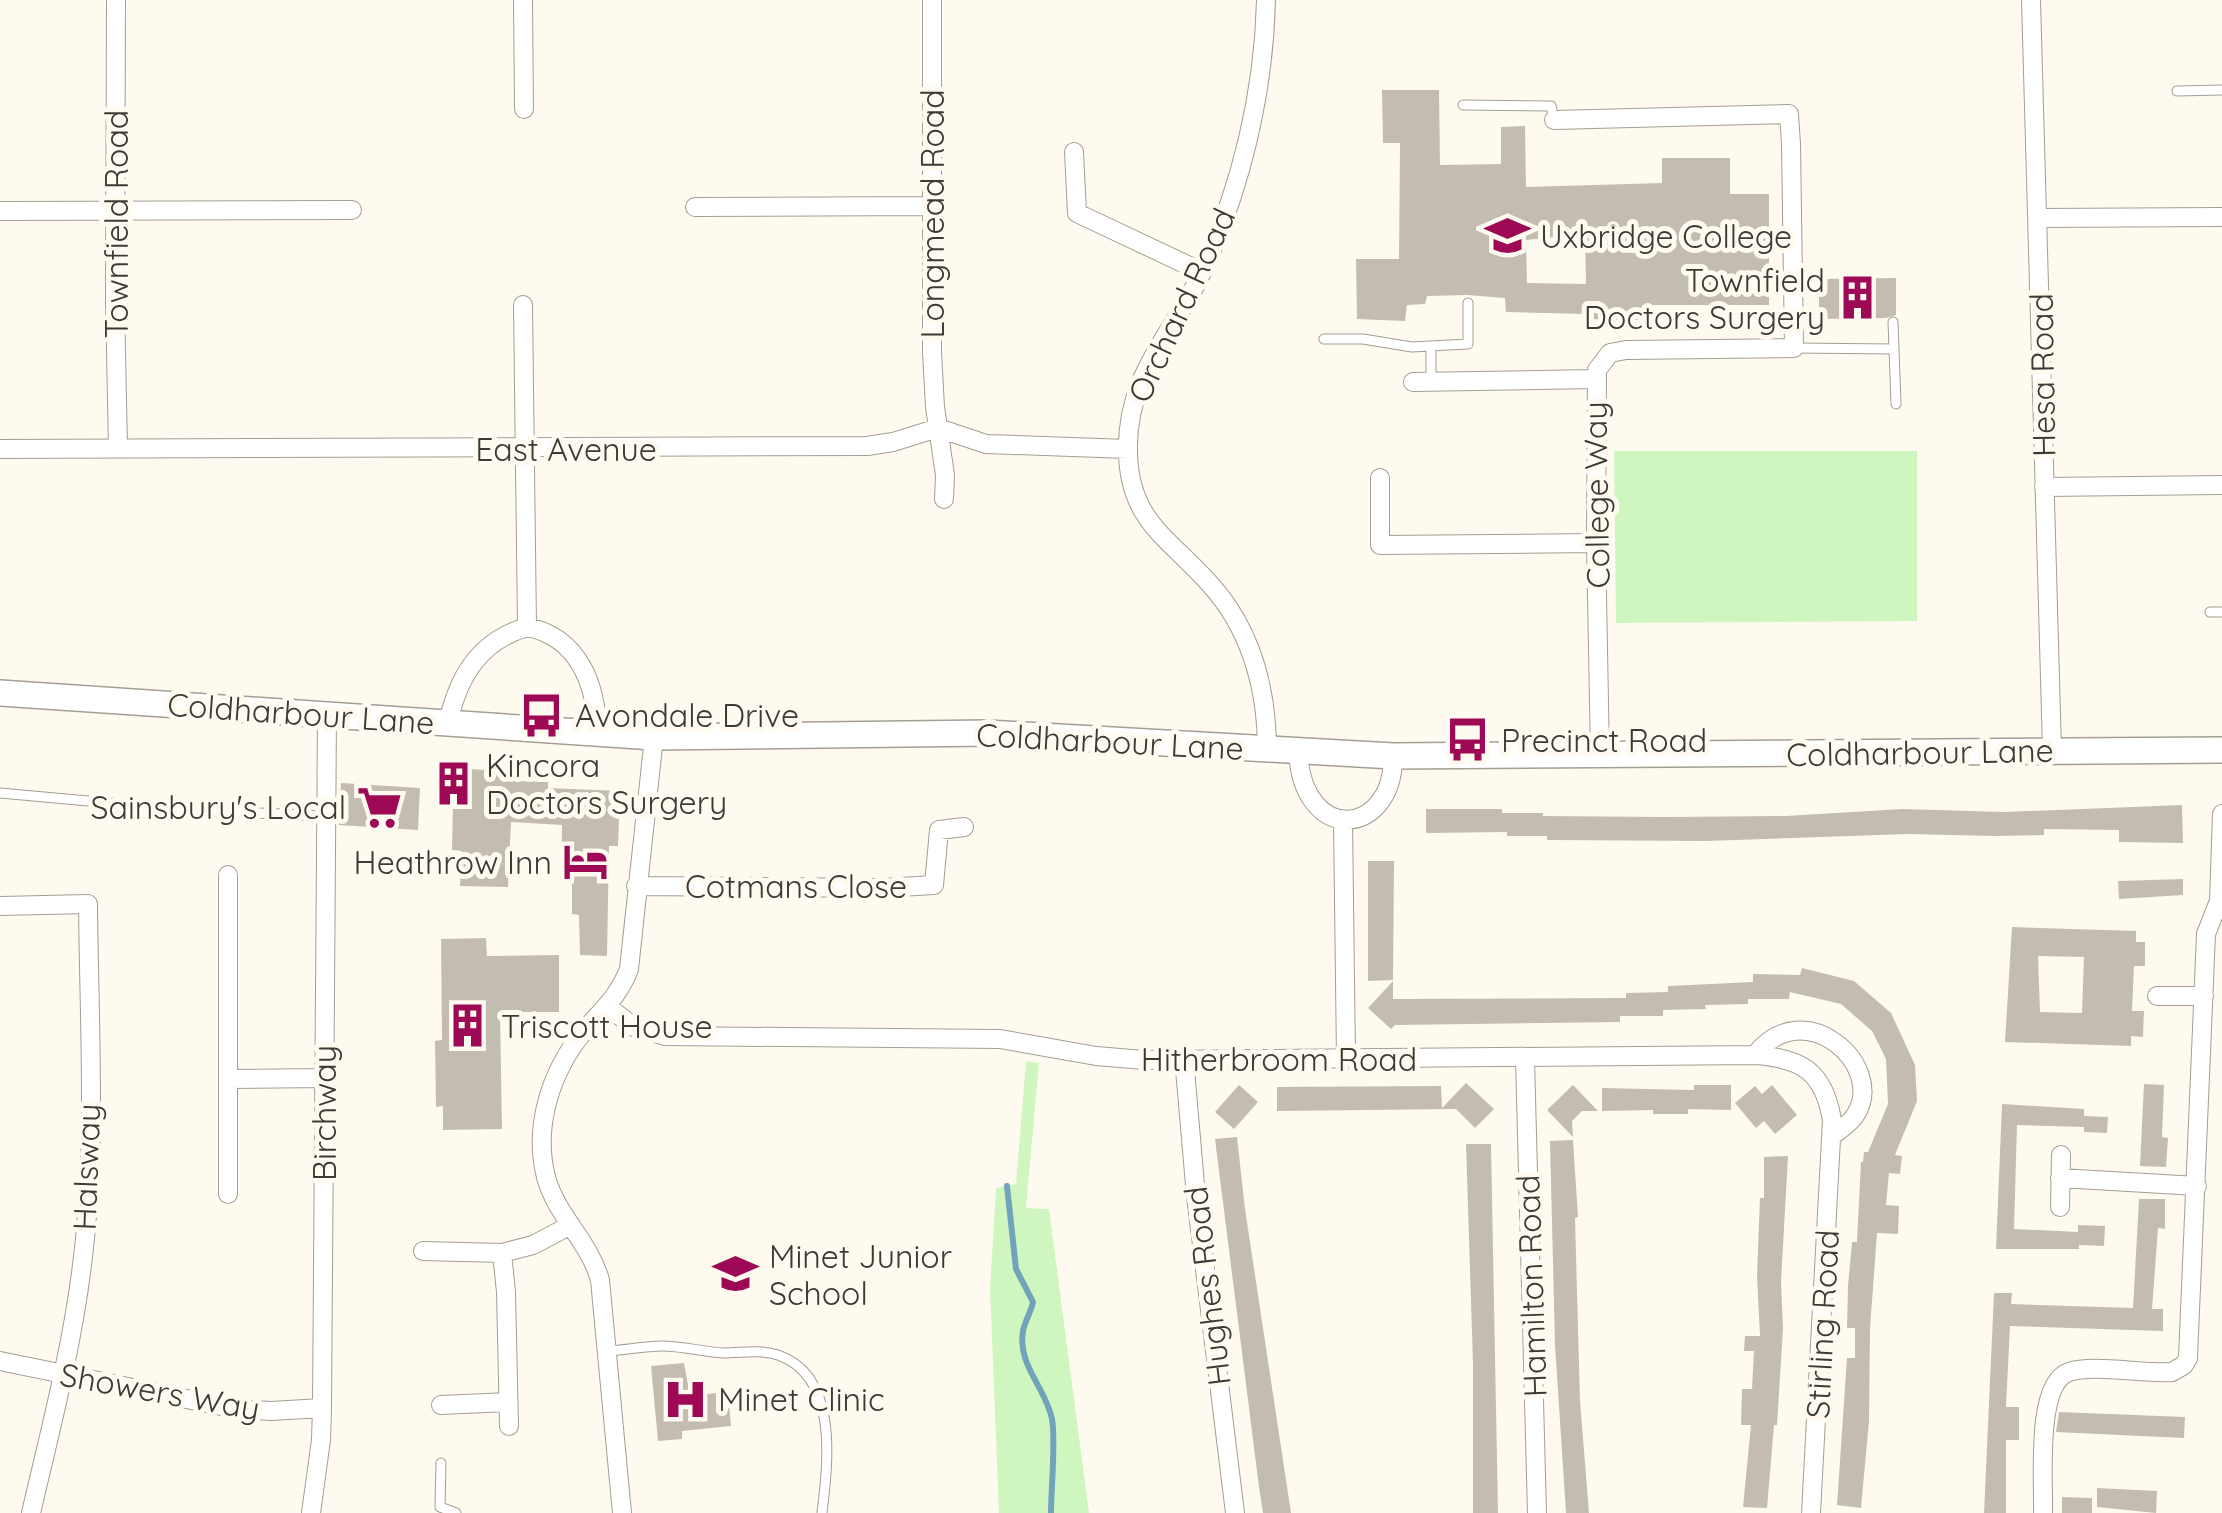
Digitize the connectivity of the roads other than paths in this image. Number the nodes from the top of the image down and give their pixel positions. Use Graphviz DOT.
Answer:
graph roads {
  1 [pos="116,0"];
  2 [pos="523,0"];
  3 [pos="932,0"];
  4 [pos="1266,0"];
  5 [pos="2032,0"];
  6 [pos="2222,90"];
  7 [pos="2176,91"];
  8 [pos="1463,104"];
  9 [pos="524,109"];
  10 [pos="1554,120"];
  11 [pos="1074,152"];
  12 [pos="932,206"];
  13 [pos="695,207"];
  14 [pos="116,210"];
  15 [pos="352,210"];
  16 [pos="0,211"];
  17 [pos="2222,217"];
  18 [pos="2038,218"];
  19 [pos="1202,272"];
  20 [pos="1468,303"];
  21 [pos="523,305"];
  22 [pos="1893,322"];
  23 [pos="1324,338"];
  24 [pos="1432,346"];
  25 [pos="1794,348"];
  26 [pos="1894,349"];
  27 [pos="1594,379"];
  28 [pos="1422,382"];
  29 [pos="1896,404"];
  30 [pos="938,428"];
  31 [pos="0,449"];
  32 [pos="118,449"];
  33 [pos="1128,449"];
  34 [pos="526,450"];
  35 [pos="1380,478"];
  36 [pos="2222,485"];
  37 [pos="2044,487"];
  38 [pos="944,499"];
  39 [pos="1596,543"];
  40 [pos="2210,612"];
  41 [pos="2222,612"];
  42 [pos="527,626"];
  43 [pos="0,692"];
  44 [pos="327,713"];
  45 [pos="448,723"];
  46 [pos="598,733"];
  47 [pos="654,737"];
  48 [pos="2052,750"];
  49 [pos="2222,750"];
  50 [pos="1267,751"];
  51 [pos="1298,752"];
  52 [pos="1393,756"];
  53 [pos="1600,756"];
  54 [pos="0,794"];
  55 [pos="2222,814"];
  56 [pos="328,816"];
  57 [pos="1343,820"];
  58 [pos="964,828"];
  59 [pos="228,875"];
  60 [pos="636,886"];
  61 [pos="0,906"];
  62 [pos="2156,996"];
  63 [pos="2204,996"];
  64 [pos="608,1006"];
  65 [pos="1755,1055"];
  66 [pos="1184,1058"];
  67 [pos="1346,1060"];
  68 [pos="1524,1060"];
  69 [pos="228,1078"];
  70 [pos="325,1078"];
  71 [pos="1833,1136"];
  72 [pos="2061,1156"];
  73 [pos="2060,1178"];
  74 [pos="2198,1186"];
  75 [pos="228,1194"];
  76 [pos="2060,1207"];
  77 [pos="571,1225"];
  78 [pos="423,1251"];
  79 [pos="502,1253"];
  80 [pos="608,1352"];
  81 [pos="0,1361"];
  82 [pos="63,1374"];
  83 [pos="508,1402"];
  84 [pos="440,1405"];
  85 [pos="322,1408"];
  86 [pos="509,1426"];
  87 [pos="440,1464"];
  88 [pos="32,1513"];
  89 [pos="310,1513"];
  90 [pos="456,1513"];
  91 [pos="622,1513"];
  92 [pos="822,1513"];
  93 [pos="1235,1513"];
  94 [pos="1537,1513"];
  95 [pos="1811,1513"];
  96 [pos="2043,1513"];
  1 -- 14 [label="street, Townfield Road"];
  2 -- 9 [label="street"];
  3 -- 12 [label="street, Longmead Road"];
  4 -- 19 [label="street, Orchard Road"];
  5 -- 18 [label="street, Hesa Road"];
  6 -- 7 [label="lane"];
  8 -- 10 [label="lane"];
  10 -- 25 [label="street"];
  11 -- 19 [label="street"];
  12 -- 13 [label="street"];
  12 -- 30 [label="street, Longmead Road"];
  14 -- 15 [label="street"];
  14 -- 16 [label="street"];
  14 -- 32 [label="street, Townfield Road"];
  17 -- 18 [label="street"];
  18 -- 37 [label="street, Hesa Road"];
  19 -- 33 [label="street, Orchard Road"];
  20 -- 24 [label="lane"];
  21 -- 34 [label="street"];
  22 -- 26 [label="lane"];
  23 -- 24 [label="lane"];
  24 -- 28 [label="lane"];
  25 -- 26 [label="lane"];
  25 -- 27 [label="street, College Way"];
  26 -- 29 [label="lane"];
  27 -- 28 [label="street"];
  27 -- 39 [label="street, College Way"];
  30 -- 33 [label="street"];
  30 -- 34 [label="street, East Avenue"];
  30 -- 38 [label="street, Longmead Road"];
  31 -- 32 [label="street, East Avenue"];
  32 -- 34 [label="street, East Avenue"];
  33 -- 50 [label="street, Orchard Road"];
  34 -- 42 [label="street"];
  35 -- 39 [label="street"];
  36 -- 37 [label="street"];
  37 -- 48 [label="street, Hesa Road"];
  39 -- 53 [label="street, College Way"];
  40 -- 41 [label="lane"];
  42 -- 45 [label="street"];
  42 -- 46 [label="street"];
  43 -- 44 [label="street, Coldharbour Lane"];
  44 -- 45 [label="street, Coldharbour Lane"];
  44 -- 56 [label="street, Birchway"];
  45 -- 46 [label="street, Coldharbour Lane"];
  46 -- 47 [label="street, Coldharbour Lane"];
  47 -- 50 [label="street, Coldharbour Lane"];
  47 -- 60 [label="street"];
  48 -- 49 [label="street, Coldharbour Lane"];
  48 -- 53 [label="street, Coldharbour Lane"];
  50 -- 51 [label="street, Coldharbour Lane"];
  51 -- 52 [label="street, Coldharbour Lane"];
  51 -- 57 [label="street"];
  52 -- 53 [label="street, Coldharbour Lane"];
  52 -- 57 [label="street"];
  54 -- 56 [label="lane"];
  55 -- 63 [label="street"];
  56 -- 70 [label="street, Birchway"];
  57 -- 67 [label="street"];
  58 -- 60 [label="street, Cotmans Close"];
  59 -- 69 [label="street"];
  60 -- 64 [label="street"];
  61 -- 82 [label="street, Halsway"];
  62 -- 63 [label="street"];
  63 -- 74 [label="street"];
  64 -- 66 [label="street, Hitherbroom Road"];
  64 -- 77 [label="street"];
  65 -- 68 [label="street, Hitherbroom Road"];
  65 -- 71 [label="street"];
  65 -- 71 [label="street"];
  66 -- 67 [label="street, Hitherbroom Road"];
  66 -- 93 [label="street, Hughes Road"];
  67 -- 68 [label="street, Hitherbroom Road"];
  68 -- 94 [label="street, Hamilton Road"];
  69 -- 70 [label="street"];
  69 -- 75 [label="street"];
  70 -- 85 [label="street, Birchway"];
  71 -- 95 [label="street, Stirling Road"];
  72 -- 73 [label="street"];
  73 -- 74 [label="street"];
  73 -- 76 [label="street"];
  74 -- 96 [label="street"];
  77 -- 79 [label="street"];
  77 -- 80 [label="street"];
  78 -- 79 [label="street"];
  79 -- 83 [label="street"];
  80 -- 91 [label="street"];
  80 -- 92 [label="lane"];
  81 -- 82 [label="street, Showers Way"];
  82 -- 85 [label="street, Showers Way"];
  82 -- 88 [label="street, Halsway"];
  83 -- 84 [label="street"];
  83 -- 86 [label="street"];
  85 -- 89 [label="street, Birchway"];
  87 -- 90 [label="lane"];
}
